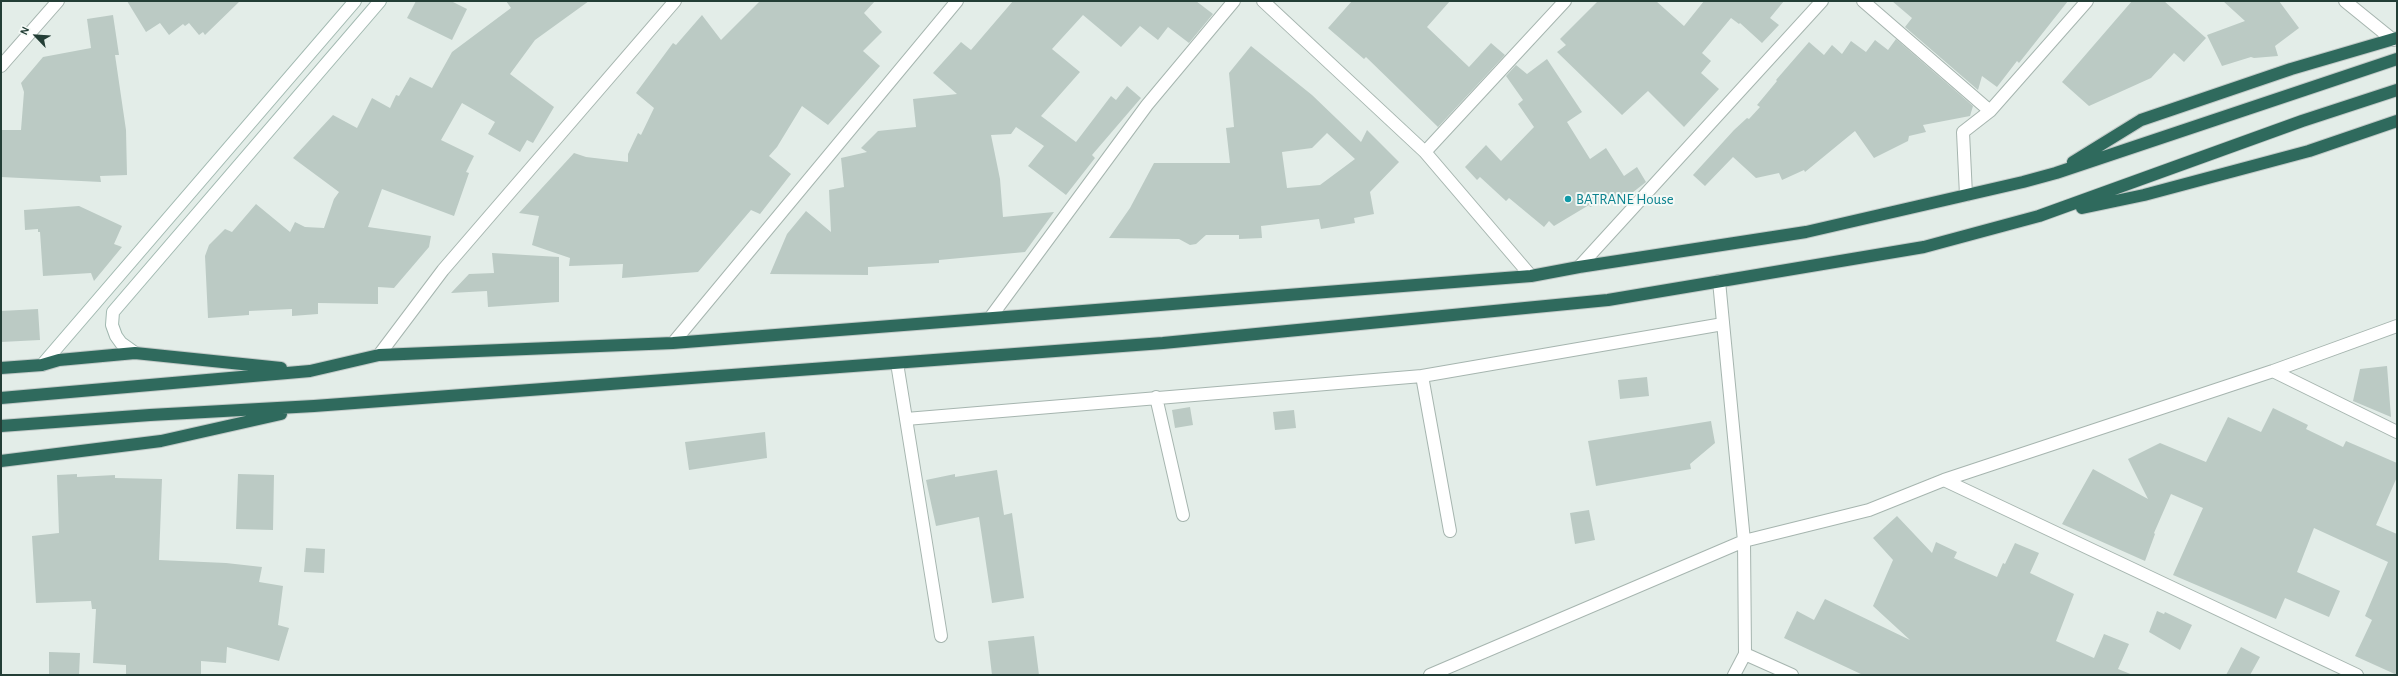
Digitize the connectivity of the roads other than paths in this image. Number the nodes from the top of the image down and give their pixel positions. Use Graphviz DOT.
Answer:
graph roads {
  1 [pos="58,1"];
  2 [pos="355,1"];
  3 [pos="380,1"];
  4 [pos="675,1"];
  5 [pos="957,1"];
  6 [pos="1234,1"];
  7 [pos="1263,1"];
  8 [pos="1566,1"];
  9 [pos="1822,1"];
  10 [pos="1863,1"];
  11 [pos="2087,1"];
  12 [pos="2345,1"];
  13 [pos="2395,39"];
  14 [pos="2397,59"];
  15 [pos="1,66"];
  16 [pos="2397,90"];
  17 [pos="1990,111"];
  18 [pos="2397,121"];
  19 [pos="1425,152"];
  20 [pos="2056,173"];
  21 [pos="1966,195"];
  22 [pos="2039,216"];
  23 [pos="1579,267"];
  24 [pos="1531,276"];
  25 [pos="1720,281"];
  26 [pos="990,318"];
  27 [pos="1723,324"];
  28 [pos="2397,326"];
  29 [pos="673,343"];
  30 [pos="135,353"];
  31 [pos="379,355"];
  32 [pos="897,363"];
  33 [pos="42,365"];
  34 [pos="1,368"];
  35 [pos="310,371"];
  36 [pos="2273,371"];
  37 [pos="1422,376"];
  38 [pos="1156,396"];
  39 [pos="1,398"];
  40 [pos="314,406"];
  41 [pos="906,418"];
  42 [pos="1,426"];
  43 [pos="2397,432"];
  44 [pos="1,461"];
  45 [pos="1944,480"];
  46 [pos="1184,515"];
  47 [pos="1450,531"];
  48 [pos="1744,541"];
  49 [pos="941,636"];
  50 [pos="1745,654"];
  51 [pos="1430,675"];
  52 [pos="1734,675"];
  53 [pos="1792,675"];
  54 [pos="2357,675"];
  1 -- 15 [label="street"];
  2 -- 33 [label="street"];
  3 -- 30 [label="street"];
  4 -- 31 [label="street"];
  5 -- 29 [label="street"];
  6 -- 26 [label="street"];
  7 -- 19 [label="street"];
  8 -- 19 [label="street"];
  9 -- 23 [label="street"];
  10 -- 17 [label="street"];
  11 -- 17 [label="street"];
  12 -- 13 [label="street"];
  13 -- 20 [label="highway"];
  14 -- 20 [label="highway"];
  16 -- 22 [label="highway"];
  17 -- 21 [label="street"];
  18 -- 22 [label="highway"];
  19 -- 24 [label="street"];
  20 -- 21 [label="highway"];
  21 -- 23 [label="highway"];
  22 -- 25 [label="highway"];
  23 -- 24 [label="highway"];
  24 -- 26 [label="highway"];
  25 -- 27 [label="street"];
  25 -- 32 [label="highway"];
  26 -- 29 [label="highway"];
  27 -- 37 [label="street"];
  27 -- 48 [label="street"];
  28 -- 36 [label="street"];
  29 -- 31 [label="highway"];
  30 -- 33 [label="highway"];
  30 -- 35 [label="highway"];
  31 -- 35 [label="highway"];
  32 -- 40 [label="highway"];
  32 -- 41 [label="street"];
  33 -- 34 [label="highway"];
  35 -- 39 [label="highway"];
  36 -- 43 [label="street"];
  36 -- 45 [label="street"];
  37 -- 38 [label="street"];
  37 -- 47 [label="street"];
  38 -- 41 [label="street"];
  38 -- 46 [label="street"];
  40 -- 42 [label="highway"];
  40 -- 44 [label="highway"];
  41 -- 49 [label="street"];
  45 -- 48 [label="street"];
  45 -- 54 [label="street"];
  48 -- 50 [label="street"];
  48 -- 51 [label="street"];
  50 -- 52 [label="street"];
  50 -- 53 [label="street"];
}
